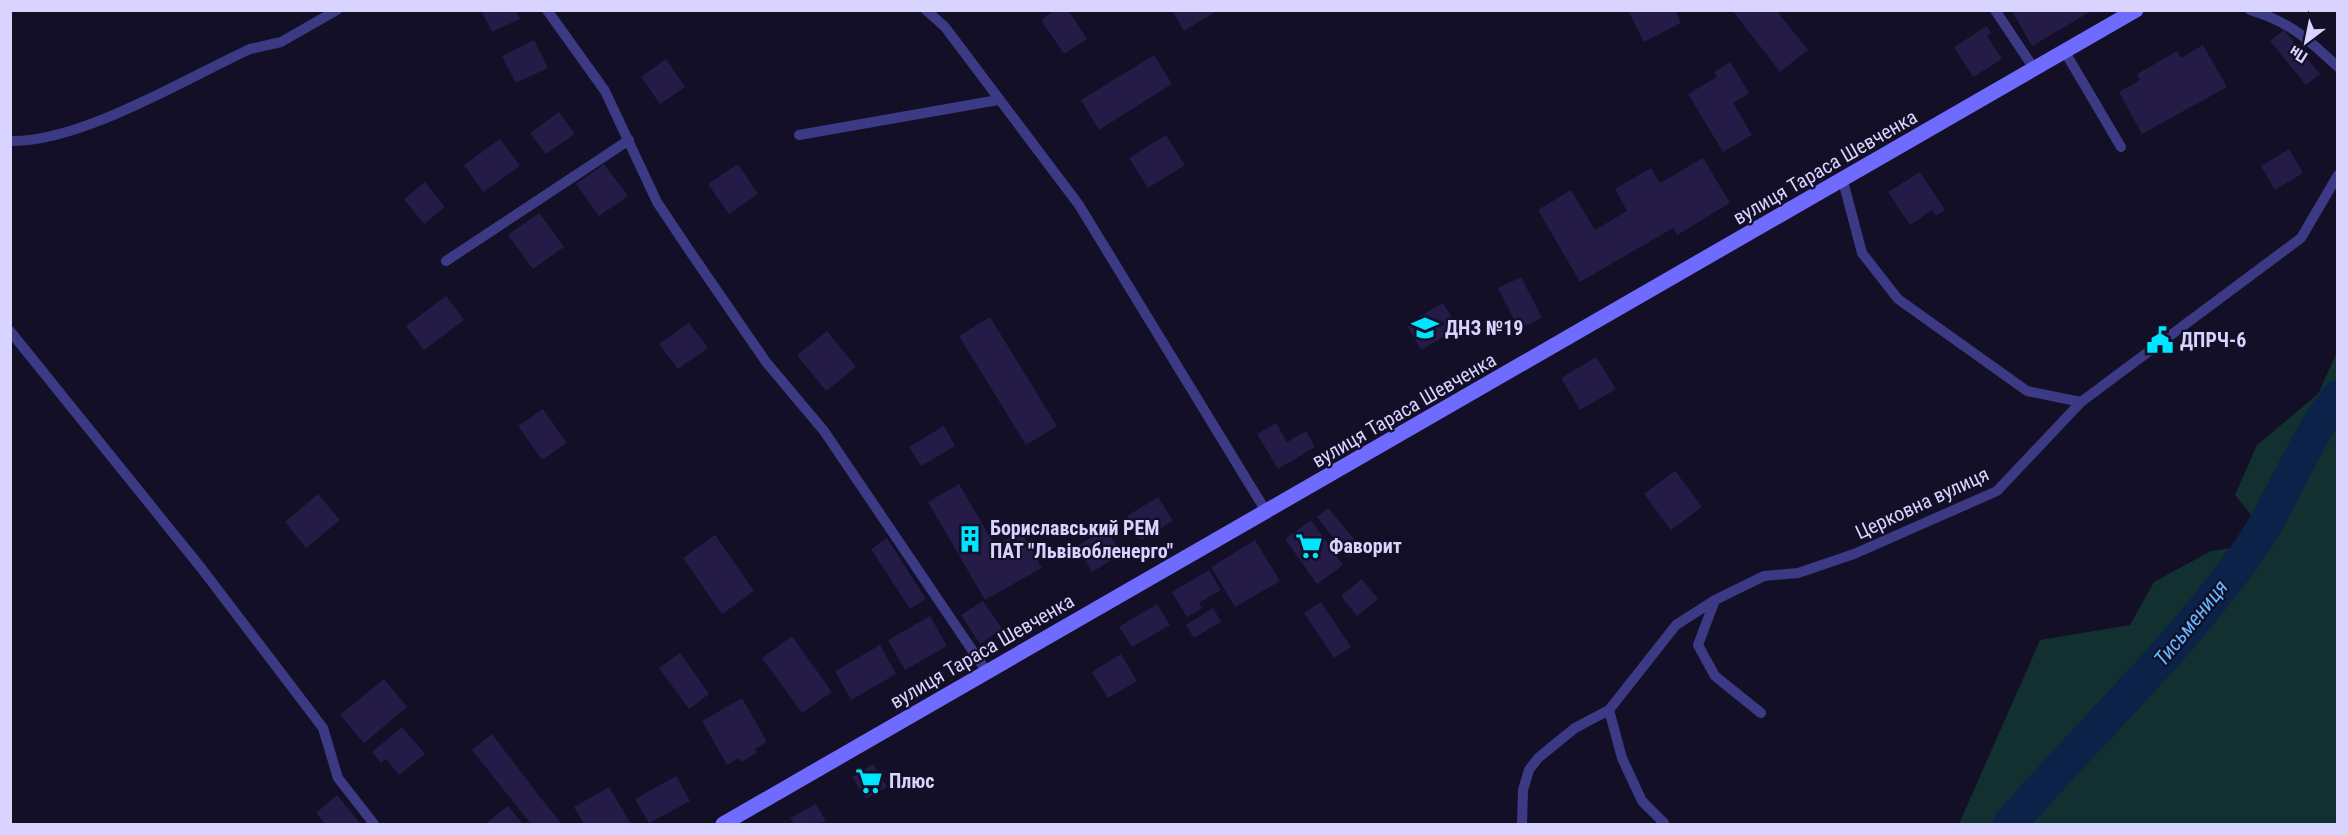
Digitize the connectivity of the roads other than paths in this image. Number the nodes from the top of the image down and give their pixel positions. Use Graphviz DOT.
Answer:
graph roads {
  1 [pos="337,10"];
  2 [pos="547,10"];
  3 [pos="926,10"];
  4 [pos="1995,10"];
  5 [pos="2136,10"];
  6 [pos="2250,10"];
  7 [pos="2065,52"];
  8 [pos="2337,67"];
  9 [pos="2035,70"];
  10 [pos="998,100"];
  11 [pos="799,135"];
  12 [pos="10,141"];
  13 [pos="629,141"];
  14 [pos="2121,147"];
  15 [pos="2337,175"];
  16 [pos="1843,181"];
  17 [pos="446,261"];
  18 [pos="10,331"];
  19 [pos="2081,402"];
  20 [pos="1268,513"];
  21 [pos="1715,600"];
  22 [pos="987,672"];
  23 [pos="1609,710"];
  24 [pos="1761,713"];
  25 [pos="1664,824"];
  26 [pos="374,825"];
  27 [pos="723,825"];
  28 [pos="1522,825"];
  1 -- 12 [label="lane"];
  2 -- 13 [label="lane"];
  3 -- 10 [label="lane"];
  4 -- 9 [label="lane"];
  5 -- 7 [label="main road, вулиця Тараса Шевченка"];
  6 -- 8 [label="lane"];
  7 -- 9 [label="main road, вулиця Тараса Шевченка"];
  7 -- 14 [label="lane"];
  9 -- 16 [label="main road, вулиця Тараса Шевченка"];
  10 -- 11 [label="lane"];
  10 -- 20 [label="lane"];
  13 -- 17 [label="lane"];
  13 -- 22 [label="lane"];
  15 -- 19 [label="lane, Церковна вулиця"];
  16 -- 19 [label="lane"];
  16 -- 20 [label="main road, вулиця Тараса Шевченка"];
  18 -- 26 [label="lane"];
  19 -- 21 [label="lane, Церковна вулиця"];
  20 -- 22 [label="main road, вулиця Тараса Шевченка"];
  21 -- 23 [label="lane, Церковна вулиця"];
  21 -- 24 [label="lane"];
  22 -- 27 [label="main road, вулиця Тараса Шевченка"];
  23 -- 25 [label="lane"];
  23 -- 28 [label="lane, Церковна вулиця"];
}
